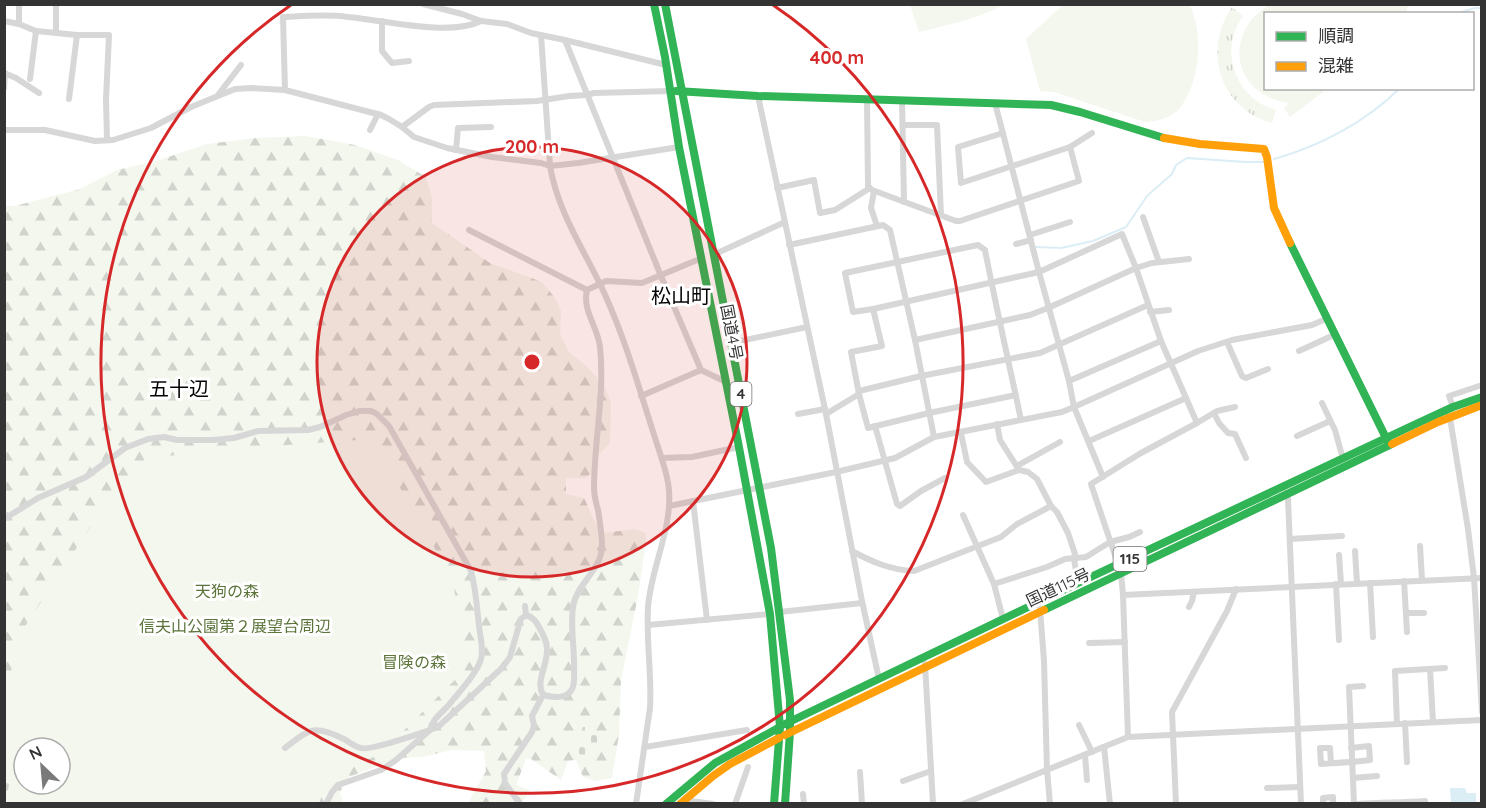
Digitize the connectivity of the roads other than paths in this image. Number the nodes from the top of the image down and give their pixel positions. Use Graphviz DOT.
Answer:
graph roads {
  1 [pos="19,4"];
  2 [pos="56,4"];
  3 [pos="423,4"];
  4 [pos="654,4"];
  5 [pos="665,4"];
  6 [pos="4,21"];
  7 [pos="382,21"];
  8 [pos="481,21"];
  9 [pos="19,24"];
  10 [pos="36,31"];
  11 [pos="56,32"];
  12 [pos="77,35"];
  13 [pos="541,35"];
  14 [pos="565,40"];
  15 [pos="409,61"];
  16 [pos="666,61"];
  17 [pos="241,65"];
  18 [pos="5,73"];
  19 [pos="30,79"];
  20 [pos="4,88"];
  21 [pos="285,90"];
  22 [pos="671,91"];
  23 [pos="681,91"];
  24 [pos="39,93"];
  25 [pos="586,95"];
  26 [pos="218,96"];
  27 [pos="758,96"];
  28 [pos="69,99"];
  29 [pos="867,99"];
  30 [pos="546,100"];
  31 [pos="902,100"];
  32 [pos="995,103"];
  33 [pos="378,114"];
  34 [pos="903,125"];
  35 [pos="402,127"];
  36 [pos="491,127"];
  37 [pos="4,130"];
  38 [pos="370,130"];
  39 [pos="1003,133"];
  40 [pos="1092,133"];
  41 [pos="107,140"];
  42 [pos="679,147"];
  43 [pos="1070,147"];
  44 [pos="456,150"];
  45 [pos="613,158"];
  46 [pos="550,166"];
  47 [pos="1012,167"];
  48 [pos="777,188"];
  49 [pos="872,190"];
  50 [pos="1020,200"];
  51 [pos="904,202"];
  52 [pos="941,215"];
  53 [pos="1143,217"];
  54 [pos="784,222"];
  55 [pos="1070,222"];
  56 [pos="877,226"];
  57 [pos="469,230"];
  58 [pos="1030,238"];
  59 [pos="1016,244"];
  60 [pos="789,245"];
  61 [pos="713,255"];
  62 [pos="702,258"];
  63 [pos="1189,259"];
  64 [pos="897,262"];
  65 [pos="1159,262"];
  66 [pos="1136,268"];
  67 [pos="1039,273"];
  68 [pos="661,276"];
  69 [pos="992,282"];
  70 [pos="600,284"];
  71 [pos="587,290"];
  72 [pos="906,302"];
  73 [pos="1048,308"];
  74 [pos="1149,308"];
  75 [pos="873,309"];
  76 [pos="1169,310"];
  77 [pos="1328,318"];
  78 [pos="1000,322"];
  79 [pos="807,327"];
  80 [pos="1336,334"];
  81 [pos="915,340"];
  82 [pos="1161,341"];
  83 [pos="1227,342"];
  84 [pos="731,343"];
  85 [pos="1059,344"];
  86 [pos="1299,351"];
  87 [pos="1009,359"];
  88 [pos="1171,363"];
  89 [pos="1269,369"];
  90 [pos="701,370"];
  91 [pos="921,376"];
  92 [pos="1069,381"];
  93 [pos="726,382"];
  94 [pos="1482,385"];
  95 [pos="859,392"];
  96 [pos="641,396"];
  97 [pos="1016,396"];
  98 [pos="1482,397"];
  99 [pos="1186,398"];
  100 [pos="1322,403"];
  101 [pos="1482,405"];
  102 [pos="1234,407"];
  103 [pos="1453,407"];
  104 [pos="1074,408"];
  105 [pos="825,412"];
  106 [pos="929,413"];
  107 [pos="1214,413"];
  108 [pos="798,414"];
  109 [pos="1450,418"];
  110 [pos="1021,420"];
  111 [pos="1330,421"];
  112 [pos="1197,423"];
  113 [pos="997,424"];
  114 [pos="875,426"];
  115 [pos="961,433"];
  116 [pos="1297,436"];
  117 [pos="934,437"];
  118 [pos="1089,441"];
  119 [pos="1060,442"];
  120 [pos="1388,442"];
  121 [pos="739,447"];
  122 [pos="662,458"];
  123 [pos="1246,458"];
  124 [pos="1342,459"];
  125 [pos="884,460"];
  126 [pos="1018,468"];
  127 [pos="836,472"];
  128 [pos="1103,477"];
  129 [pos="945,478"];
  130 [pos="760,488"];
  131 [pos="747,490"];
  132 [pos="1285,491"];
  133 [pos="693,501"];
  134 [pos="669,506"];
  135 [pos="1051,506"];
  136 [pos="963,515"];
  137 [pos="4,519"];
  138 [pos="1140,532"];
  139 [pos="1342,536"];
  140 [pos="1290,539"];
  141 [pos="1110,542"];
  142 [pos="977,546"];
  143 [pos="1420,546"];
  144 [pos="852,551"];
  145 [pos="1355,551"];
  146 [pos="1339,555"];
  147 [pos="1074,558"];
  148 [pos="1120,569"];
  149 [pos="1478,578"];
  150 [pos="1422,580"];
  151 [pos="1404,581"];
  152 [pos="1078,583"];
  153 [pos="1357,583"];
  154 [pos="1370,583"];
  155 [pos="994,584"];
  156 [pos="1338,584"];
  157 [pos="1292,587"];
  158 [pos="1236,590"];
  159 [pos="1194,592"];
  160 [pos="1123,595"];
  161 [pos="862,603"];
  162 [pos="525,606"];
  163 [pos="1039,607"];
  164 [pos="1189,607"];
  165 [pos="780,612"];
  166 [pos="1424,613"];
  167 [pos="770,614"];
  168 [pos="1406,614"];
  169 [pos="526,615"];
  170 [pos="707,620"];
  171 [pos="1003,620"];
  172 [pos="648,625"];
  173 [pos="1407,632"];
  174 [pos="1373,638"];
  175 [pos="1339,640"];
  176 [pos="1125,642"];
  177 [pos="1089,643"];
  178 [pos="924,662"];
  179 [pos="1445,668"];
  180 [pos="1430,669"];
  181 [pos="879,679"];
  182 [pos="1363,686"];
  183 [pos="543,695"];
  184 [pos="1482,712"];
  185 [pos="1482,720"];
  186 [pos="790,722"];
  187 [pos="1433,722"];
  188 [pos="1405,723"];
  189 [pos="1079,724"];
  190 [pos="1397,724"];
  191 [pos="1350,726"];
  192 [pos="780,727"];
  193 [pos="1298,729"];
  194 [pos="430,730"];
  195 [pos="747,730"];
  196 [pos="790,732"];
  197 [pos="1172,735"];
  198 [pos="1128,737"];
  199 [pos="779,738"];
  200 [pos="645,747"];
  201 [pos="1104,747"];
  202 [pos="285,748"];
  203 [pos="1351,748"];
  204 [pos="1088,754"];
  205 [pos="1352,762"];
  206 [pos="1407,762"];
  207 [pos="1331,763"];
  208 [pos="748,767"];
  209 [pos="1047,770"];
  210 [pos="931,771"];
  211 [pos="860,772"];
  212 [pos="1377,776"];
  213 [pos="1353,778"];
  214 [pos="1087,780"];
  215 [pos="903,782"];
  216 [pos="1300,787"];
  217 [pos="1267,788"];
  218 [pos="803,794"];
  219 [pos="1425,801"];
  220 [pos="682,802"];
  221 [pos="326,804"];
  222 [pos="520,804"];
  223 [pos="636,804"];
  224 [pos="666,804"];
  225 [pos="713,804"];
  226 [pos="735,804"];
  227 [pos="774,804"];
  228 [pos="785,804"];
  229 [pos="804,804"];
  230 [pos="862,804"];
  231 [pos="933,804"];
  232 [pos="963,804"];
  233 [pos="1050,804"];
  234 [pos="1110,804"];
  235 [pos="1176,804"];
  236 [pos="1301,804"];
  237 [pos="1323,804"];
  238 [pos="1333,804"];
  239 [pos="1356,804"];
  1 -- 9 [label="street"];
  2 -- 11 [label="street"];
  3 -- 8 [label="street"];
  4 -- 16 [label="main road, 国道4号 / 4"];
  5 -- 23 [label="main road, 国道4号 / 4"];
  6 -- 9 [label="street"];
  7 -- 8 [label="street"];
  7 -- 15 [label="street"];
  7 -- 21 [label="street"];
  8 -- 13 [label="street"];
  9 -- 10 [label="street"];
  10 -- 11 [label="street"];
  10 -- 19 [label="street"];
  11 -- 12 [label="street"];
  12 -- 28 [label="street"];
  12 -- 41 [label="street"];
  13 -- 14 [label="street"];
  13 -- 30 [label="street"];
  14 -- 16 [label="street"];
  14 -- 25 [label="street"];
  16 -- 22 [label="main road, 国道4号 / 4"];
  17 -- 26 [label="street"];
  18 -- 20 [label="street"];
  18 -- 24 [label="street"];
  21 -- 26 [label="street"];
  21 -- 33 [label="street"];
  22 -- 23 [label="main road"];
  22 -- 25 [label="street"];
  22 -- 42 [label="main road, 国道4号 / 4"];
  23 -- 27 [label="main road"];
  23 -- 61 [label="main road, 国道4号 / 4"];
  25 -- 30 [label="street"];
  25 -- 45 [label="street"];
  26 -- 41 [label="street"];
  27 -- 29 [label="main road"];
  27 -- 48 [label="street"];
  29 -- 31 [label="main road"];
  29 -- 49 [label="street"];
  30 -- 35 [label="street"];
  30 -- 46 [label="street"];
  31 -- 32 [label="main road"];
  31 -- 34 [label="street"];
  32 -- 39 [label="street"];
  32 -- 77 [label="main road"];
  33 -- 35 [label="street"];
  33 -- 38 [label="street"];
  34 -- 51 [label="street"];
  34 -- 52 [label="street"];
  35 -- 44 [label="street"];
  36 -- 44 [label="street"];
  37 -- 41 [label="street"];
  39 -- 47 [label="street"];
  39 -- 47 [label="street"];
  40 -- 43 [label="street"];
  42 -- 45 [label="street"];
  42 -- 62 [label="main road, 国道4号 / 4"];
  43 -- 47 [label="street"];
  43 -- 50 [label="street"];
  44 -- 46 [label="street"];
  45 -- 46 [label="street"];
  45 -- 68 [label="street"];
  46 -- 70 [label="street"];
  47 -- 50 [label="street"];
  48 -- 49 [label="street"];
  48 -- 54 [label="street"];
  49 -- 51 [label="street"];
  49 -- 56 [label="street"];
  50 -- 52 [label="street"];
  50 -- 58 [label="street"];
  51 -- 52 [label="street"];
  53 -- 65 [label="street"];
  54 -- 60 [label="street"];
  54 -- 61 [label="street"];
  55 -- 58 [label="street"];
  56 -- 60 [label="street"];
  56 -- 64 [label="street"];
  57 -- 71 [label="street"];
  58 -- 59 [label="street"];
  58 -- 67 [label="street"];
  60 -- 79 [label="street"];
  61 -- 84 [label="main road, 国道4号 / 4"];
  62 -- 68 [label="street"];
  62 -- 93 [label="main road, 国道4号 / 4"];
  63 -- 65 [label="street"];
  64 -- 69 [label="street"];
  64 -- 72 [label="street"];
  64 -- 75 [label="street"];
  65 -- 66 [label="street"];
  66 -- 67 [label="street"];
  66 -- 73 [label="street"];
  66 -- 74 [label="street"];
  67 -- 69 [label="street"];
  67 -- 73 [label="street"];
  68 -- 70 [label="street"];
  68 -- 90 [label="street"];
  69 -- 72 [label="street"];
  69 -- 78 [label="street"];
  70 -- 71 [label="street"];
  70 -- 96 [label="street"];
  71 -- 183 [label="street"];
  72 -- 75 [label="street"];
  72 -- 81 [label="street"];
  73 -- 78 [label="street"];
  73 -- 85 [label="street"];
  74 -- 76 [label="street"];
  74 -- 82 [label="street"];
  74 -- 85 [label="street"];
  75 -- 95 [label="street"];
  77 -- 80 [label="main road"];
  77 -- 83 [label="street"];
  78 -- 81 [label="street"];
  78 -- 87 [label="street"];
  79 -- 84 [label="street"];
  79 -- 105 [label="street"];
  80 -- 86 [label="street"];
  80 -- 120 [label="main road"];
  81 -- 91 [label="street"];
  82 -- 88 [label="street"];
  82 -- 92 [label="street"];
  83 -- 88 [label="street"];
  83 -- 89 [label="street"];
  84 -- 130 [label="main road, 国道4号 / 4"];
  85 -- 87 [label="street"];
  85 -- 92 [label="street"];
  87 -- 91 [label="street"];
  87 -- 97 [label="street"];
  88 -- 99 [label="street"];
  88 -- 104 [label="street"];
  90 -- 93 [label="street"];
  90 -- 96 [label="street"];
  91 -- 95 [label="street"];
  91 -- 106 [label="street"];
  92 -- 104 [label="street"];
  93 -- 121 [label="main road, 国道4号 / 4"];
  94 -- 103 [label="street"];
  95 -- 105 [label="street"];
  95 -- 114 [label="street"];
  96 -- 122 [label="street"];
  97 -- 106 [label="street"];
  97 -- 110 [label="street"];
  98 -- 103 [label="main road, 国道115号 / 115"];
  99 -- 112 [label="street"];
  99 -- 118 [label="street"];
  100 -- 111 [label="street"];
  101 -- 109 [label="main road, 国道115号 / 115"];
  102 -- 107 [label="street"];
  103 -- 120 [label="main road, 国道115号 / 115"];
  104 -- 110 [label="street"];
  104 -- 118 [label="street"];
  105 -- 108 [label="street"];
  105 -- 127 [label="street"];
  106 -- 114 [label="street"];
  106 -- 117 [label="street"];
  107 -- 112 [label="street"];
  107 -- 123 [label="street"];
  109 -- 120 [label="main road, 国道115号 / 115"];
  109 -- 149 [label="street"];
  110 -- 113 [label="street"];
  111 -- 116 [label="street"];
  111 -- 124 [label="street"];
  112 -- 128 [label="street"];
  113 -- 115 [label="street"];
  113 -- 126 [label="street"];
  114 -- 125 [label="street"];
  115 -- 117 [label="street"];
  115 -- 126 [label="street"];
  117 -- 125 [label="street"];
  118 -- 128 [label="street"];
  119 -- 126 [label="street"];
  120 -- 124 [label="main road, 国道115号 / 115"];
  120 -- 132 [label="main road, 国道115号 / 115"];
  121 -- 122 [label="street"];
  121 -- 131 [label="main road, 国道4号 / 4"];
  122 -- 134 [label="street"];
  124 -- 132 [label="main road, 国道115号 / 115"];
  125 -- 127 [label="street"];
  125 -- 129 [label="street"];
  126 -- 135 [label="street"];
  127 -- 130 [label="street"];
  127 -- 144 [label="street"];
  128 -- 141 [label="street"];
  130 -- 131 [label="street"];
  130 -- 165 [label="main road, 国道4号 / 4"];
  131 -- 133 [label="street"];
  131 -- 167 [label="main road, 国道4号 / 4"];
  132 -- 140 [label="street"];
  132 -- 148 [label="main road, 国道115号 / 115"];
  133 -- 134 [label="street"];
  133 -- 170 [label="street"];
  134 -- 172 [label="street"];
  135 -- 142 [label="street"];
  135 -- 147 [label="street"];
  136 -- 142 [label="street"];
  137 -- 194 [label="street"];
  138 -- 141 [label="street"];
  139 -- 140 [label="street"];
  140 -- 157 [label="street"];
  141 -- 147 [label="street"];
  141 -- 148 [label="street"];
  142 -- 144 [label="street"];
  142 -- 155 [label="street"];
  143 -- 150 [label="street"];
  144 -- 161 [label="street"];
  145 -- 153 [label="street"];
  146 -- 156 [label="street"];
  147 -- 152 [label="street"];
  147 -- 155 [label="street"];
  148 -- 152 [label="main road, 国道115号 / 115"];
  148 -- 160 [label="street"];
  148 -- 163 [label="main road, 国道115号 / 115"];
  149 -- 150 [label="street"];
  149 -- 184 [label="street"];
  150 -- 151 [label="street"];
  151 -- 154 [label="street"];
  151 -- 168 [label="street"];
  152 -- 163 [label="main road, 国道115号 / 115"];
  153 -- 154 [label="street"];
  153 -- 156 [label="street"];
  154 -- 174 [label="street"];
  155 -- 171 [label="street"];
  156 -- 157 [label="street"];
  156 -- 175 [label="street"];
  157 -- 158 [label="street"];
  157 -- 193 [label="street"];
  158 -- 159 [label="street"];
  158 -- 197 [label="street"];
  159 -- 160 [label="street"];
  159 -- 164 [label="street"];
  160 -- 176 [label="street"];
  161 -- 165 [label="street"];
  161 -- 181 [label="street"];
  162 -- 169 [label="street"];
  163 -- 171 [label="main road, 国道115号 / 115"];
  163 -- 178 [label="main road, 国道115号 / 115"];
  163 -- 209 [label="street"];
  165 -- 186 [label="main road, 国道4号 / 4"];
  166 -- 168 [label="street"];
  167 -- 170 [label="street"];
  167 -- 192 [label="main road, 国道4号 / 4"];
  168 -- 173 [label="street"];
  169 -- 183 [label="street"];
  169 -- 194 [label="street"];
  170 -- 172 [label="street"];
  171 -- 178 [label="main road, 国道115号 / 115"];
  172 -- 200 [label="street"];
  176 -- 177 [label="street"];
  176 -- 198 [label="street"];
  178 -- 181 [label="main road, 国道115号 / 115"];
  178 -- 196 [label="main road, 国道115号 / 115"];
  178 -- 210 [label="street"];
  179 -- 180 [label="street"];
  180 -- 187 [label="street"];
  180 -- 190 [label="street"];
  181 -- 186 [label="main road, 国道115号 / 115"];
  182 -- 191 [label="street"];
  183 -- 222 [label="street"];
  185 -- 187 [label="street"];
  186 -- 192 [label="main road, 国道115号 / 115"];
  186 -- 196 [label="main road, 国道4号 / 4"];
  187 -- 188 [label="street"];
  188 -- 190 [label="street"];
  188 -- 206 [label="street"];
  189 -- 204 [label="street"];
  190 -- 191 [label="street"];
  191 -- 193 [label="street"];
  191 -- 203 [label="street"];
  192 -- 199 [label="main road, 国道4号 / 4"];
  192 -- 224 [label="main road, 国道115号"];
  193 -- 197 [label="street"];
  193 -- 216 [label="street"];
  194 -- 202 [label="street"];
  194 -- 221 [label="street"];
  195 -- 200 [label="street"];
  196 -- 199 [label="main road, 国道115号 / 115"];
  196 -- 228 [label="main road, 4"];
  197 -- 198 [label="street"];
  197 -- 235 [label="street"];
  198 -- 201 [label="street"];
  199 -- 220 [label="main road, 国道115号"];
  199 -- 227 [label="main road, 4"];
  200 -- 223 [label="street"];
  201 -- 204 [label="street"];
  201 -- 234 [label="street"];
  203 -- 205 [label="street"];
  203 -- 205 [label="street"];
  204 -- 209 [label="street"];
  204 -- 214 [label="street"];
  205 -- 207 [label="street"];
  205 -- 213 [label="street"];
  208 -- 226 [label="street"];
  209 -- 232 [label="street"];
  209 -- 233 [label="street"];
  210 -- 215 [label="street"];
  210 -- 231 [label="street"];
  211 -- 230 [label="street"];
  212 -- 213 [label="street"];
  213 -- 239 [label="street"];
  216 -- 217 [label="street"];
  216 -- 236 [label="street"];
  218 -- 229 [label="street"];
  219 -- 239 [label="street"];
  220 -- 225 [label="street"];
  237 -- 238 [label="street"];
}
